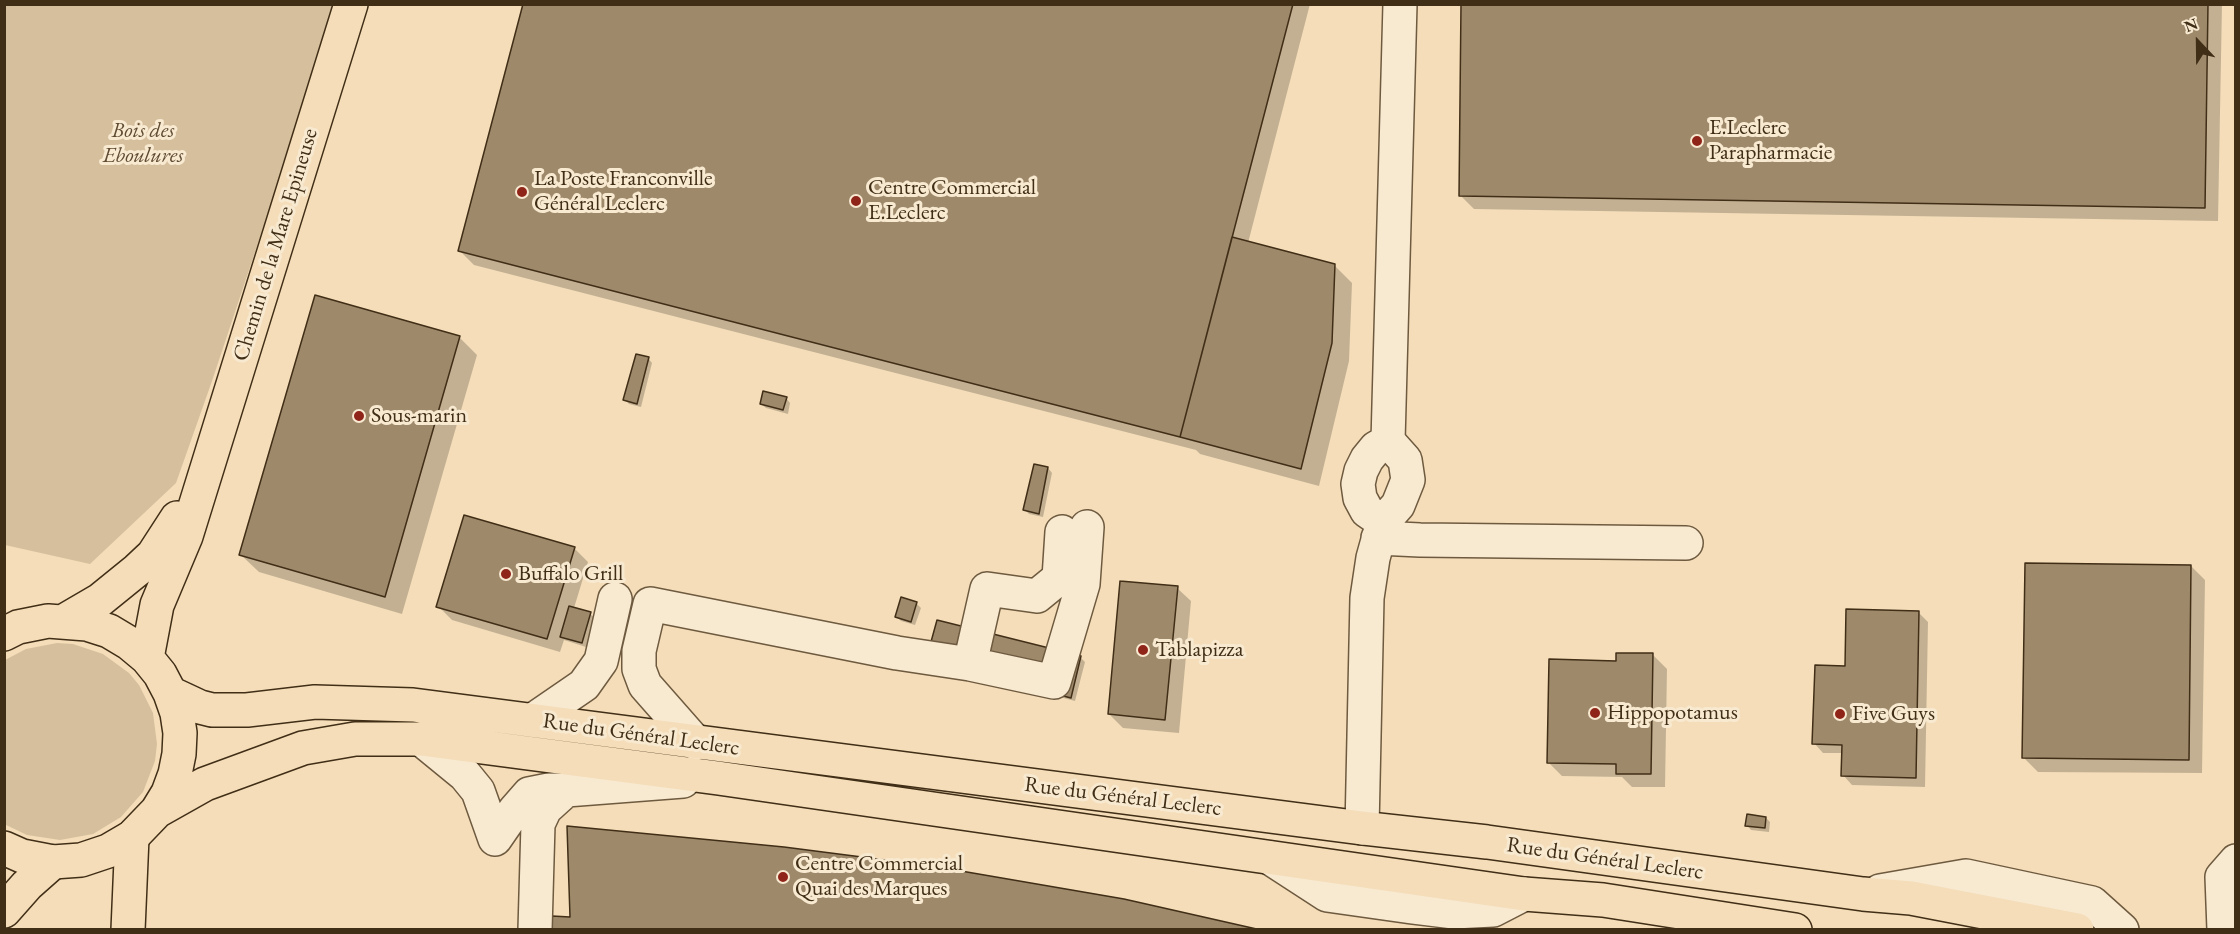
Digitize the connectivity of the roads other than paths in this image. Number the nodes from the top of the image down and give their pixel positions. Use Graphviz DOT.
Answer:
graph roads {
  1 [pos="351,4"];
  2 [pos="1400,4"];
  3 [pos="1388,441"];
  4 [pos="201,485"];
  5 [pos="1381,530"];
  6 [pos="1686,543"];
  7 [pos="1037,596"];
  8 [pos="615,599"];
  9 [pos="1076,605"];
  10 [pos="64,621"];
  11 [pos="9,629"];
  12 [pos="147,658"];
  13 [pos="970,664"];
  14 [pos="170,693"];
  15 [pos="533,720"];
  16 [pos="421,739"];
  17 [pos="696,743"];
  18 [pos="718,778"];
  19 [pos="566,790"];
  20 [pos="158,811"];
  21 [pos="1362,828"];
  22 [pos="132,837"];
  23 [pos="4,848"];
  24 [pos="2235,861"];
  25 [pos="53,862"];
  26 [pos="1863,894"];
  27 [pos="4,912"];
  28 [pos="1780,928"];
  29 [pos="2056,928"];
  30 [pos="128,930"];
  31 [pos="535,930"];
  32 [pos="2122,930"];
  33 [pos="2224,930"];
  1 -- 4 [label="main road, Chemin de la Mare Epineuse"];
  2 -- 3 [label="street"];
  3 -- 5 [label="street"];
  3 -- 5 [label="street"];
  4 -- 10 [label="main road, Chemin de la Mare Epineuse"];
  4 -- 12 [label="main road, Chemin de la Mare Epineuse"];
  5 -- 6 [label="street"];
  5 -- 21 [label="street"];
  7 -- 9 [label="street"];
  7 -- 9 [label="street"];
  7 -- 13 [label="street"];
  8 -- 15 [label="street"];
  9 -- 13 [label="street"];
  10 -- 11 [label="main road"];
  10 -- 12 [label="main road"];
  12 -- 14 [label="main road"];
  13 -- 17 [label="street"];
  14 -- 15 [label="main road, Rue du Général Leclerc"];
  14 -- 20 [label="main road"];
  15 -- 17 [label="main road, Rue du Général Leclerc"];
  16 -- 18 [label="main road, Rue du Général Leclerc"];
  16 -- 19 [label="street"];
  16 -- 20 [label="main road, Rue du Général Leclerc"];
  17 -- 21 [label="main road, Rue du Général Leclerc"];
  18 -- 19 [label="street"];
  18 -- 28 [label="main road, Rue du Général Leclerc"];
  19 -- 31 [label="street"];
  20 -- 22 [label="main road"];
  21 -- 26 [label="main road, Rue du Général Leclerc"];
  22 -- 25 [label="main road"];
  22 -- 30 [label="main road"];
  23 -- 25 [label="main road"];
  24 -- 33 [label="street"];
  25 -- 27 [label="main road"];
  26 -- 29 [label="main road, Rue du Général Leclerc"];
  26 -- 32 [label="street"];
}
